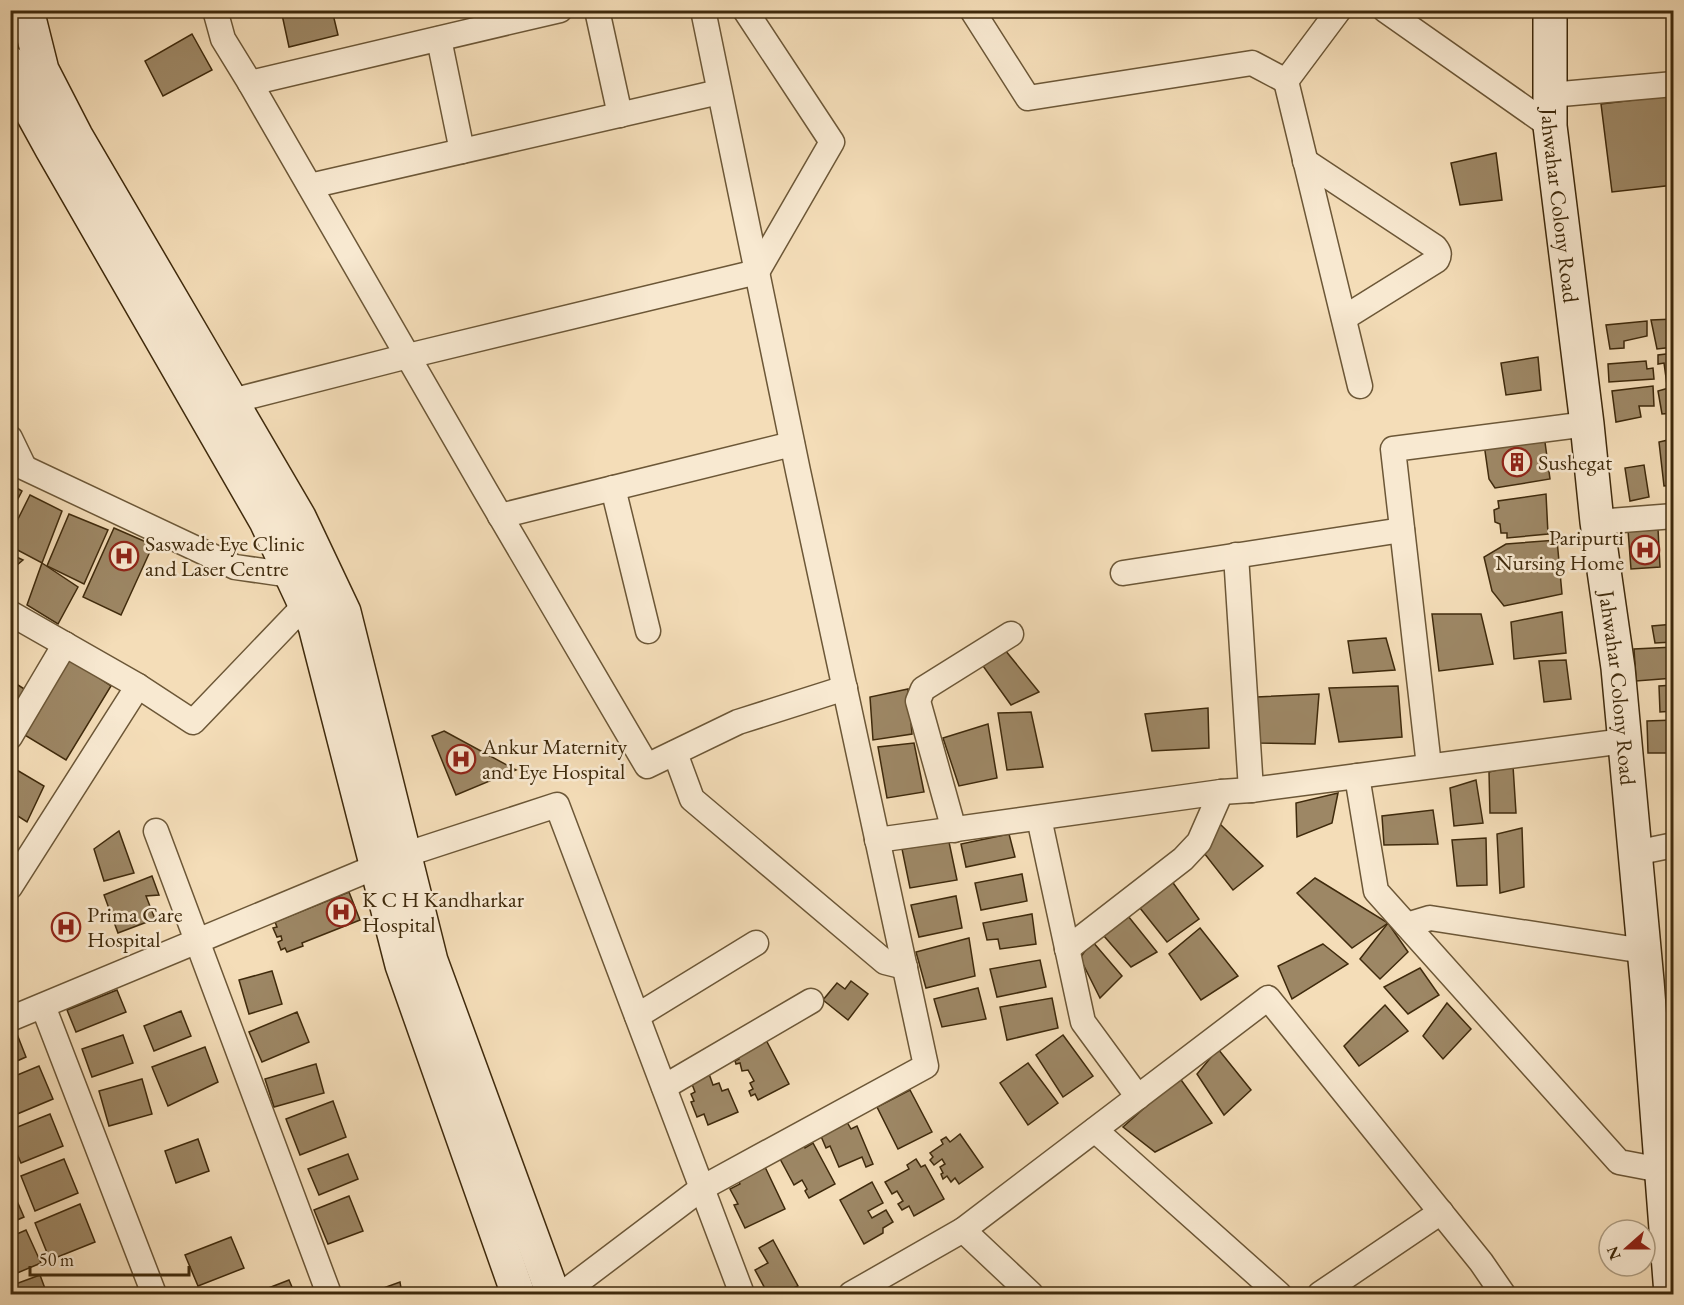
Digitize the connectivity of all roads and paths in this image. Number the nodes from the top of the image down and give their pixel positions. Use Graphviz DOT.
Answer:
graph roads {
  1 [pos="27,10"];
  2 [pos="215,10"];
  3 [pos="560,10"];
  4 [pos="597,10"];
  5 [pos="703,10"];
  6 [pos="745,10"];
  7 [pos="972,10"];
  8 [pos="1339,10"];
  9 [pos="1385,10"];
  10 [pos="1550,10"];
  11 [pos="439,39"];
  12 [pos="19,76"];
  13 [pos="1286,81"];
  14 [pos="250,83"];
  15 [pos="1674,84"];
  16 [pos="719,92"];
  17 [pos="1550,110"];
  18 [pos="620,115"];
  19 [pos="462,152"];
  20 [pos="1305,161"];
  21 [pos="310,186"];
  22 [pos="757,272"];
  23 [pos="1344,318"];
  24 [pos="408,356"];
  25 [pos="1360,386"];
  26 [pos="216,405"];
  27 [pos="1587,424"];
  28 [pos="10,438"];
  29 [pos="792,444"];
  30 [pos="17,464"];
  31 [pos="613,488"];
  32 [pos="500,516"];
  33 [pos="1674,516"];
  34 [pos="1598,522"];
  35 [pos="1402,530"];
  36 [pos="1236,555"];
  37 [pos="324,571"];
  38 [pos="1124,573"];
  39 [pos="291,575"];
  40 [pos="305,605"];
  41 [pos="10,613"];
  42 [pos="648,631"];
  43 [pos="1011,634"];
  44 [pos="65,644"];
  45 [pos="138,686"];
  46 [pos="845,688"];
  47 [pos="10,737"];
  48 [pos="1624,741"];
  49 [pos="675,753"];
  50 [pos="1429,766"];
  51 [pos="1357,776"];
  52 [pos="1251,790"];
  53 [pos="1221,792"];
  54 [pos="1039,818"];
  55 [pos="954,830"];
  56 [pos="156,831"];
  57 [pos="877,840"];
  58 [pos="1674,845"];
  59 [pos="1635,853"];
  60 [pos="391,861"];
  61 [pos="10,887"];
  62 [pos="1407,925"];
  63 [pos="199,941"];
  64 [pos="756,943"];
  65 [pos="1067,949"];
  66 [pos="1644,951"];
  67 [pos="905,967"];
  68 [pos="811,1001"];
  69 [pos="43,1006"];
  70 [pos="637,1016"];
  71 [pos="10,1019"];
  72 [pos="664,1087"];
  73 [pos="1138,1097"];
  74 [pos="1665,1099"];
  75 [pos="1095,1130"];
  76 [pos="702,1188"];
  77 [pos="1666,1189"];
  78 [pos="1441,1212"];
  79 [pos="963,1230"];
  80 [pos="154,1294"];
  81 [pos="329,1294"];
  82 [pos="518,1294"];
  83 [pos="553,1294"];
  84 [pos="562,1294"];
  85 [pos="742,1294"];
  86 [pos="851,1294"];
  87 [pos="1031,1294"];
  88 [pos="1279,1294"];
  89 [pos="1320,1294"];
  90 [pos="1503,1294"];
  91 [pos="1671,1294"];
  1 -- 12 [label="street"];
  2 -- 14 [label="street"];
  3 -- 11 [label="street"];
  4 -- 18 [label="street"];
  5 -- 16 [label="street"];
  6 -- 22 [label="street"];
  7 -- 13 [label="street"];
  8 -- 13 [label="street"];
  9 -- 17 [label="street"];
  10 -- 17 [label="street, Jahwahar Colony Road"];
  11 -- 14 [label="street"];
  11 -- 19 [label="street"];
  12 -- 26 [label="street"];
  13 -- 20 [label="street"];
  14 -- 21 [label="street"];
  15 -- 17 [label="street"];
  16 -- 18 [label="street"];
  16 -- 22 [label="street"];
  17 -- 27 [label="street, Jahwahar Colony Road"];
  18 -- 19 [label="street"];
  19 -- 21 [label="street"];
  20 -- 23 [label="street"];
  20 -- 23 [label="street"];
  21 -- 24 [label="street"];
  22 -- 24 [label="street"];
  22 -- 29 [label="street"];
  23 -- 25 [label="street"];
  24 -- 26 [label="street"];
  24 -- 32 [label="street"];
  26 -- 37 [label="street"];
  26 -- 39 [label="street"];
  27 -- 34 [label="street, Jahwahar Colony Road"];
  27 -- 35 [label="street"];
  28 -- 30 [label="street"];
  29 -- 31 [label="street"];
  29 -- 46 [label="street"];
  30 -- 39 [label="street"];
  31 -- 32 [label="street"];
  31 -- 42 [label="street"];
  32 -- 49 [label="street"];
  33 -- 34 [label="street"];
  34 -- 48 [label="street, Jahwahar Colony Road"];
  35 -- 36 [label="street"];
  35 -- 50 [label="street"];
  36 -- 38 [label="street"];
  36 -- 52 [label="street"];
  37 -- 39 [label="street"];
  37 -- 60 [label="street"];
  39 -- 40 [label="street"];
  40 -- 45 [label="street"];
  40 -- 60 [label="street"];
  41 -- 44 [label="street"];
  43 -- 55 [label="street"];
  44 -- 45 [label="street"];
  44 -- 47 [label="street"];
  45 -- 61 [label="street"];
  46 -- 49 [label="street"];
  46 -- 57 [label="street"];
  48 -- 50 [label="street"];
  48 -- 59 [label="street, Jahwahar Colony Road"];
  49 -- 67 [label="street"];
  50 -- 51 [label="street"];
  51 -- 52 [label="street"];
  51 -- 62 [label="street"];
  52 -- 53 [label="street"];
  53 -- 54 [label="street"];
  53 -- 65 [label="street"];
  54 -- 55 [label="street"];
  54 -- 65 [label="street"];
  55 -- 57 [label="street"];
  56 -- 63 [label="street"];
  57 -- 67 [label="street"];
  58 -- 59 [label="street"];
  59 -- 66 [label="street, Jahwahar Colony Road"];
  60 -- 63 [label="street"];
  60 -- 70 [label="street"];
  60 -- 82 [label="street"];
  60 -- 83 [label="street"];
  62 -- 66 [label="street"];
  62 -- 77 [label="street"];
  63 -- 69 [label="street"];
  63 -- 81 [label="street"];
  64 -- 70 [label="street"];
  65 -- 73 [label="street"];
  66 -- 74 [label="street, Jahwahar Colony Road"];
  67 -- 76 [label="street"];
  68 -- 72 [label="street"];
  69 -- 71 [label="street"];
  69 -- 80 [label="street"];
  70 -- 72 [label="street"];
  72 -- 76 [label="street"];
  73 -- 75 [label="street"];
  73 -- 78 [label="street"];
  74 -- 77 [label="street, Jahwahar Colony Road"];
  75 -- 79 [label="street"];
  75 -- 88 [label="street"];
  76 -- 84 [label="street"];
  76 -- 85 [label="street"];
  77 -- 91 [label="street, Jahwahar Colony Road"];
  78 -- 89 [label="street"];
  78 -- 90 [label="street"];
  79 -- 86 [label="street"];
  79 -- 87 [label="street"];
}
